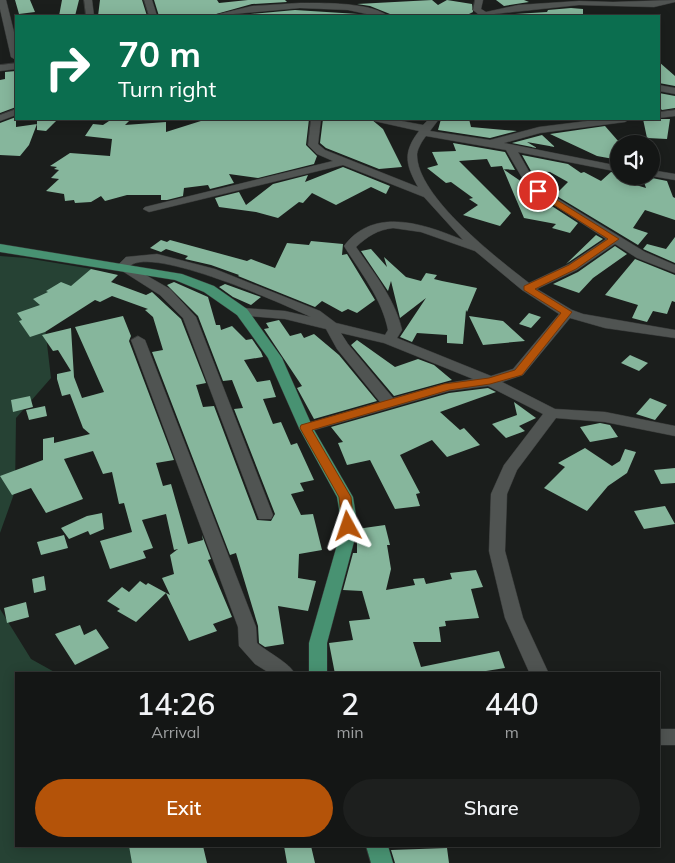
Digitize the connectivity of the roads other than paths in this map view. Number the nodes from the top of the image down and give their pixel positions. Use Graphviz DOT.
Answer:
graph roads {
  1 [pos="2,0"];
  2 [pos="88,0"];
  3 [pos="148,0"];
  4 [pos="364,0"];
  5 [pos="479,0"];
  6 [pos="556,0"];
  7 [pos="674,0"];
  8 [pos="224,2"];
  9 [pos="370,10"];
  10 [pos="508,10"];
  11 [pos="90,15"];
  12 [pos="153,15"];
  13 [pos="220,15"];
  14 [pos="382,15"];
  15 [pos="483,15"];
  16 [pos="488,15"];
  17 [pos="15,53"];
  18 [pos="15,66"];
  19 [pos="0,68"];
  20 [pos="660,88"];
  21 [pos="675,91"];
  22 [pos="15,112"];
  23 [pos="675,113"];
  24 [pos="660,115"];
  25 [pos="0,118"];
  26 [pos="316,120"];
  27 [pos="382,120"];
  28 [pos="433,120"];
  29 [pos="617,120"];
  30 [pos="424,131"];
  31 [pos="491,143"];
  32 [pos="510,147"];
  33 [pos="345,161"];
  34 [pos="610,167"];
  35 [pos="660,174"];
  36 [pos="675,177"];
  37 [pos="429,195"];
  38 [pos="149,209"];
  39 [pos="614,239"];
  40 [pos="0,248"];
  41 [pos="479,250"];
  42 [pos="122,267"];
  43 [pos="675,269"];
  44 [pos="528,288"];
  45 [pos="242,312"];
  46 [pos="567,312"];
  47 [pos="331,326"];
  48 [pos="675,334"];
  49 [pos="138,340"];
  50 [pos="389,340"];
  51 [pos="490,381"];
  52 [pos="390,404"];
  53 [pos="552,413"];
  54 [pos="306,428"];
  55 [pos="675,432"];
  56 [pos="265,515"];
  57 [pos="283,672"];
  58 [pos="318,672"];
  59 [pos="539,672"];
  60 [pos="660,737"];
  61 [pos="675,737"];
  62 [pos="377,847"];
  63 [pos="382,863"];
  1 -- 17 [label="street"];
  2 -- 11 [label="street"];
  3 -- 12 [label="street"];
  4 -- 9 [label="street"];
  5 -- 15 [label="street"];
  6 -- 10 [label="street"];
  7 -- 10 [label="street"];
  8 -- 13 [label="street"];
  9 -- 13 [label="street"];
  9 -- 14 [label="street"];
  10 -- 16 [label="street"];
  18 -- 19 [label="street"];
  20 -- 21 [label="street"];
  22 -- 25 [label="street"];
  23 -- 24 [label="street"];
  26 -- 33 [label="street"];
  27 -- 30 [label="street"];
  28 -- 30 [label="street"];
  29 -- 31 [label="street"];
  30 -- 31 [label="street"];
  30 -- 37 [label="street"];
  31 -- 32 [label="street"];
  32 -- 34 [label="street"];
  32 -- 39 [label="street"];
  33 -- 37 [label="street"];
  33 -- 38 [label="street"];
  35 -- 36 [label="street"];
  37 -- 41 [label="street"];
  39 -- 43 [label="street"];
  39 -- 44 [label="street"];
  40 -- 42 [label="main road"];
  41 -- 44 [label="street"];
  41 -- 50 [label="street"];
  42 -- 45 [label="main road"];
  42 -- 47 [label="street"];
  42 -- 56 [label="street"];
  44 -- 46 [label="street"];
  45 -- 47 [label="street"];
  45 -- 54 [label="main road"];
  46 -- 48 [label="street"];
  46 -- 51 [label="street"];
  47 -- 50 [label="street"];
  47 -- 52 [label="street"];
  49 -- 57 [label="street"];
  50 -- 51 [label="street"];
  51 -- 52 [label="street"];
  51 -- 53 [label="street"];
  52 -- 54 [label="street"];
  53 -- 55 [label="street"];
  53 -- 59 [label="street"];
  54 -- 58 [label="main road"];
  60 -- 61 [label="street"];
  62 -- 63 [label="main road"];
}
